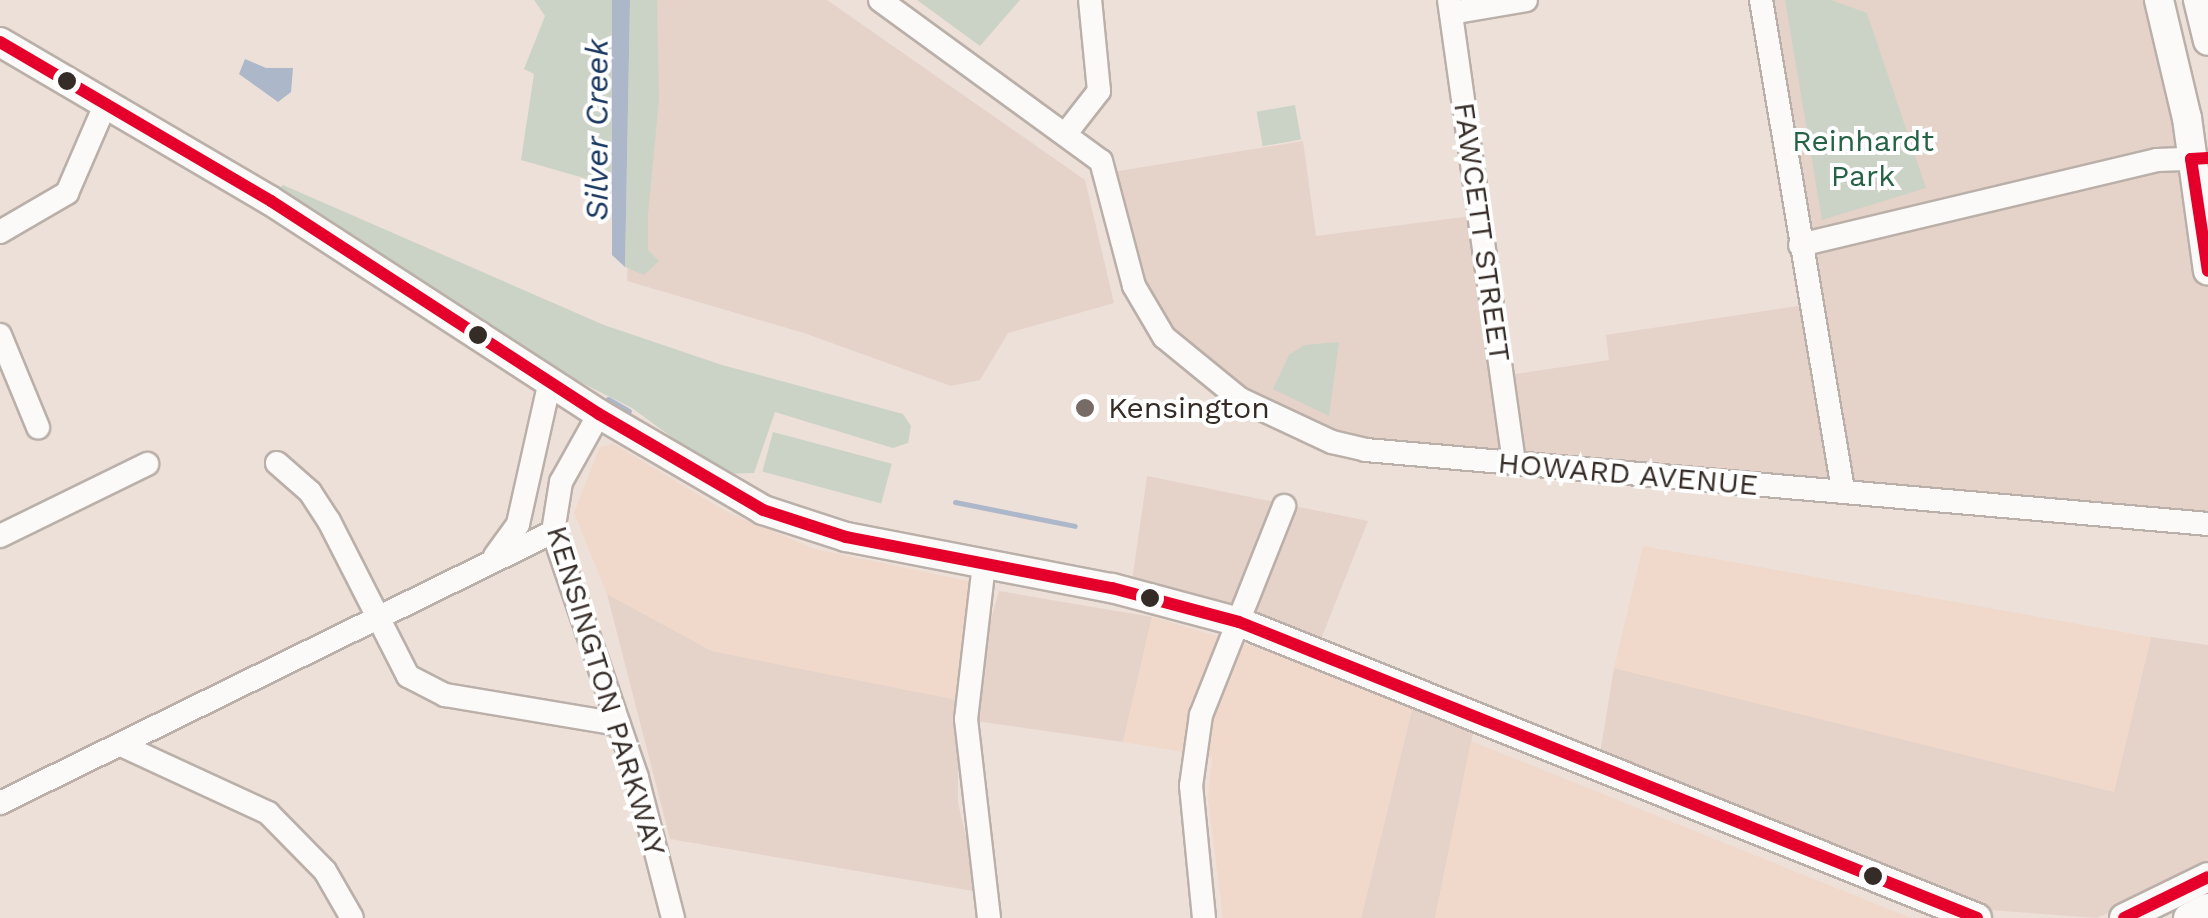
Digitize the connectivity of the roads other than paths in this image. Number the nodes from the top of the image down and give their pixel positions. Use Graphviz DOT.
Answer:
graph roads {
  1 [pos="880,0"];
  2 [pos="1090,0"];
  3 [pos="1526,0"];
  4 [pos="1762,0"];
  5 [pos="2159,0"];
  6 [pos="2198,0"];
  7 [pos="1450,6"];
  8 [pos="2208,41"];
  9 [pos="0,42"];
  10 [pos="106,103"];
  11 [pos="1067,132"];
  12 [pos="2200,159"];
  13 [pos="0,232"];
  14 [pos="1800,245"];
  15 [pos="2208,271"];
  16 [pos="0,336"];
  17 [pos="550,381"];
  18 [pos="599,414"];
  19 [pos="38,427"];
  20 [pos="277,463"];
  21 [pos="1514,463"];
  22 [pos="147,464"];
  23 [pos="1844,490"];
  24 [pos="1284,506"];
  25 [pos="2208,524"];
  26 [pos="553,532"];
  27 [pos="0,536"];
  28 [pos="984,564"];
  29 [pos="486,566"];
  30 [pos="374,618"];
  31 [pos="1239,622"];
  32 [pos="619,724"];
  33 [pos="122,745"];
  34 [pos="0,803"];
  35 [pos="2208,877"];
  36 [pos="2208,908"];
  37 [pos="352,918"];
  38 [pos="674,918"];
  39 [pos="989,918"];
  40 [pos="1204,918"];
  41 [pos="1977,918"];
  42 [pos="2124,918"];
  43 [pos="2188,918"];
  1 -- 11 [label="street"];
  2 -- 11 [label="street"];
  3 -- 7 [label="street"];
  4 -- 14 [label="street"];
  5 -- 12 [label="main road"];
  6 -- 8 [label="main road"];
  7 -- 21 [label="street, FAWCETT STREET"];
  9 -- 10 [label="main road"];
  10 -- 13 [label="street"];
  10 -- 17 [label="main road"];
  11 -- 21 [label="street, HOWARD AVENUE"];
  12 -- 14 [label="street"];
  12 -- 15 [label="main road"];
  14 -- 23 [label="street"];
  16 -- 19 [label="street"];
  17 -- 18 [label="main road"];
  17 -- 29 [label="street"];
  18 -- 26 [label="street, KENSINGTON PARKWAY"];
  18 -- 28 [label="main road"];
  20 -- 30 [label="street"];
  21 -- 23 [label="street, HOWARD AVENUE"];
  22 -- 27 [label="street"];
  23 -- 25 [label="street, HOWARD AVENUE"];
  24 -- 31 [label="street"];
  26 -- 29 [label="street"];
  26 -- 32 [label="street, KENSINGTON PARKWAY"];
  28 -- 31 [label="main road"];
  28 -- 39 [label="street"];
  29 -- 30 [label="street"];
  30 -- 32 [label="street"];
  30 -- 33 [label="street"];
  31 -- 40 [label="street"];
  31 -- 41 [label="main road"];
  32 -- 38 [label="street, KENSINGTON PARKWAY"];
  33 -- 34 [label="street"];
  33 -- 37 [label="street"];
  35 -- 42 [label="main road"];
  36 -- 43 [label="main road"];
}
